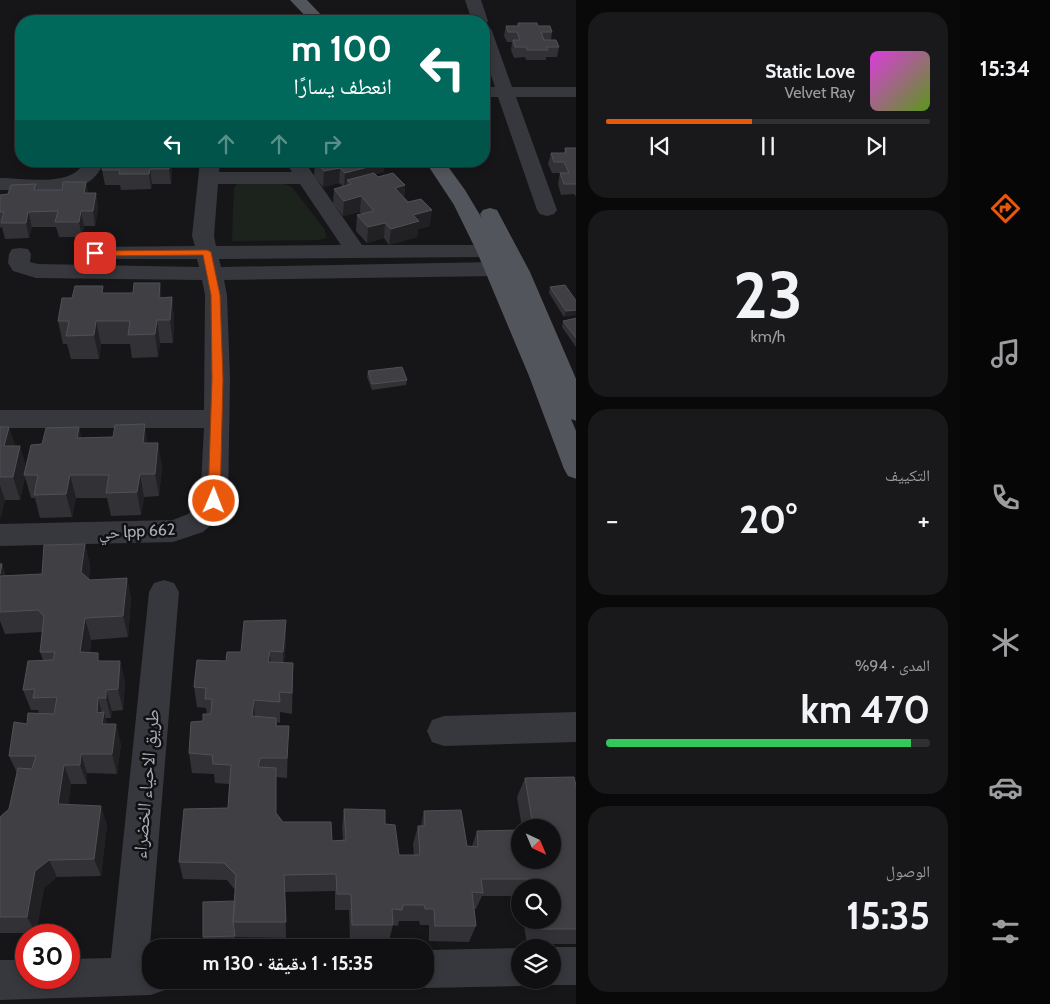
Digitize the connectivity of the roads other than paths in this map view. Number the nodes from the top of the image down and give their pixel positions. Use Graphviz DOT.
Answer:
graph roads {
  1 [pos="281,0"];
  2 [pos="298,0"];
  3 [pos="473,0"];
  4 [pos="296,15"];
  5 [pos="313,15"];
  6 [pos="478,15"];
  7 [pos="490,48"];
  8 [pos="490,92"];
  9 [pos="505,92"];
  10 [pos="576,92"];
  11 [pos="93,167"];
  12 [pos="298,167"];
  13 [pos="438,167"];
  14 [pos="458,167"];
  15 [pos="209,170"];
  16 [pos="305,178"];
  17 [pos="0,184"];
  18 [pos="547,210"];
  19 [pos="354,251"];
  20 [pos="10,253"];
  21 [pos="492,260"];
  22 [pos="209,263"];
  23 [pos="576,412"];
  24 [pos="0,419"];
  25 [pos="216,419"];
  26 [pos="576,469"];
  27 [pos="0,535"];
  28 [pos="164,592"];
  29 [pos="576,727"];
  30 [pos="444,731"];
  31 [pos="561,966"];
  32 [pos="576,966"];
  33 [pos="511,967"];
  34 [pos="434,969"];
  35 [pos="140,976"];
  36 [pos="0,980"];
  1 -- 4 [label="main road"];
  2 -- 5 [label="main road"];
  3 -- 6 [label="street"];
  7 -- 9 [label="street"];
  8 -- 9 [label="street"];
  9 -- 10 [label="street"];
  9 -- 18 [label="street"];
  11 -- 17 [label="street"];
  12 -- 16 [label="street"];
  13 -- 21 [label="main road"];
  14 -- 23 [label="main road"];
  15 -- 16 [label="street"];
  15 -- 22 [label="street, حي lpp 662"];
  16 -- 19 [label="street"];
  19 -- 21 [label="street"];
  19 -- 22 [label="street"];
  20 -- 22 [label="street"];
  21 -- 22 [label="street"];
  21 -- 26 [label="main road"];
  22 -- 25 [label="street, حي lpp 662"];
  24 -- 25 [label="street"];
  25 -- 27 [label="street, حي lpp 662"];
  28 -- 35 [label="street, طريق الاحياء الخضراء"];
  29 -- 30 [label="street"];
  31 -- 32 [label="street"];
  33 -- 34 [label="street"];
  35 -- 36 [label="street"];
}
